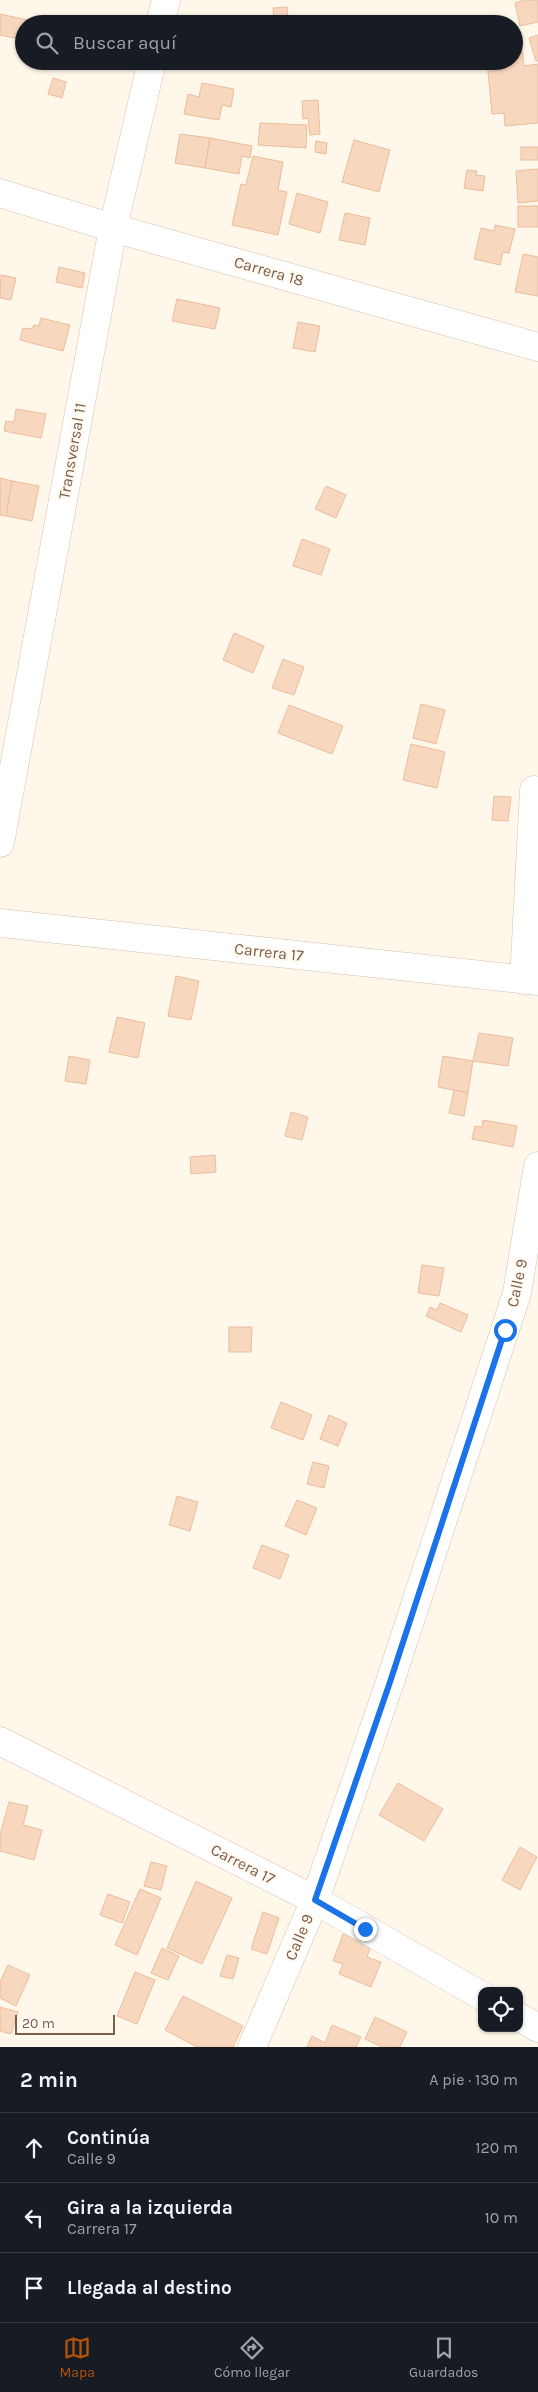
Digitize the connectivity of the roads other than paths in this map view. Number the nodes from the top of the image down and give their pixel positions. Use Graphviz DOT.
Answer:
graph roads {
  1 [pos="166,0"];
  2 [pos="162,15"];
  3 [pos="150,70"];
  4 [pos="0,193"];
  5 [pos="113,228"];
  6 [pos="538,347"];
  7 [pos="534,790"];
  8 [pos="0,843"];
  9 [pos="0,923"];
  10 [pos="531,980"];
  11 [pos="538,1166"];
  12 [pos="0,1741"];
  13 [pos="315,1900"];
  14 [pos="478,1994"];
  15 [pos="523,2020"];
  16 [pos="538,2028"];
  17 [pos="252,2047"];
  1 -- 2 [label="street"];
  3 -- 5 [label="street, Transversal 11"];
  4 -- 5 [label="street, Carrera 18"];
  5 -- 6 [label="street, Carrera 18"];
  5 -- 8 [label="street, Transversal 11"];
  7 -- 10 [label="street"];
  9 -- 10 [label="street, Carrera 17"];
  11 -- 13 [label="street, Calle 9"];
  12 -- 13 [label="street, Carrera 17"];
  13 -- 14 [label="street, Carrera 17"];
  13 -- 17 [label="street, Calle 9"];
  15 -- 16 [label="street"];
}
